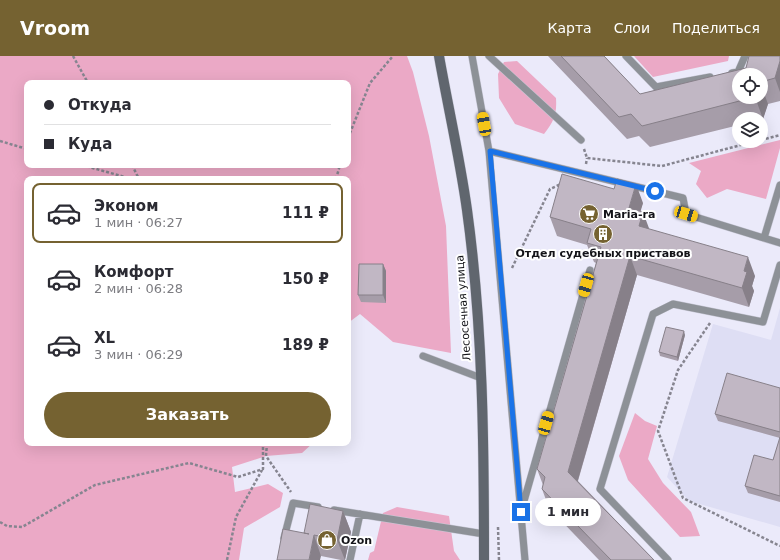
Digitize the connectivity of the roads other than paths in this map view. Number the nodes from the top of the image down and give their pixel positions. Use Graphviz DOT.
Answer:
graph roads {
  1 [pos="439,56"];
  2 [pos="472,56"];
  3 [pos="489,56"];
  4 [pos="626,56"];
  5 [pos="745,56"];
  6 [pos="581,140"];
  7 [pos="490,151"];
  8 [pos="780,185"];
  9 [pos="764,238"];
  10 [pos="780,243"];
  11 [pos="780,265"];
  12 [pos="590,270"];
  13 [pos="423,356"];
  14 [pos="481,378"];
  15 [pos="521,512"];
  16 [pos="360,514"];
  17 [pos="484,534"];
  18 [pos="283,546"];
  19 [pos="350,560"];
  20 [pos="484,560"];
  21 [pos="525,560"];
  22 [pos="668,560"];
  1 -- 14 [label="street, Лесосечная улица"];
  2 -- 7 [label="lane"];
  3 -- 6 [label="lane"];
  4 -- 5 [label="lane"];
  7 -- 9 [label="lane"];
  7 -- 15 [label="lane"];
  8 -- 9 [label="lane"];
  9 -- 10 [label="lane"];
  11 -- 22 [label="lane"];
  12 -- 15 [label="lane"];
  13 -- 14 [label="lane"];
  14 -- 17 [label="street, Лесосечная улица"];
  15 -- 21 [label="lane"];
  16 -- 17 [label="lane"];
  16 -- 18 [label="lane"];
  16 -- 19 [label="lane"];
  17 -- 20 [label="street, Лесосечная улица"];
}
